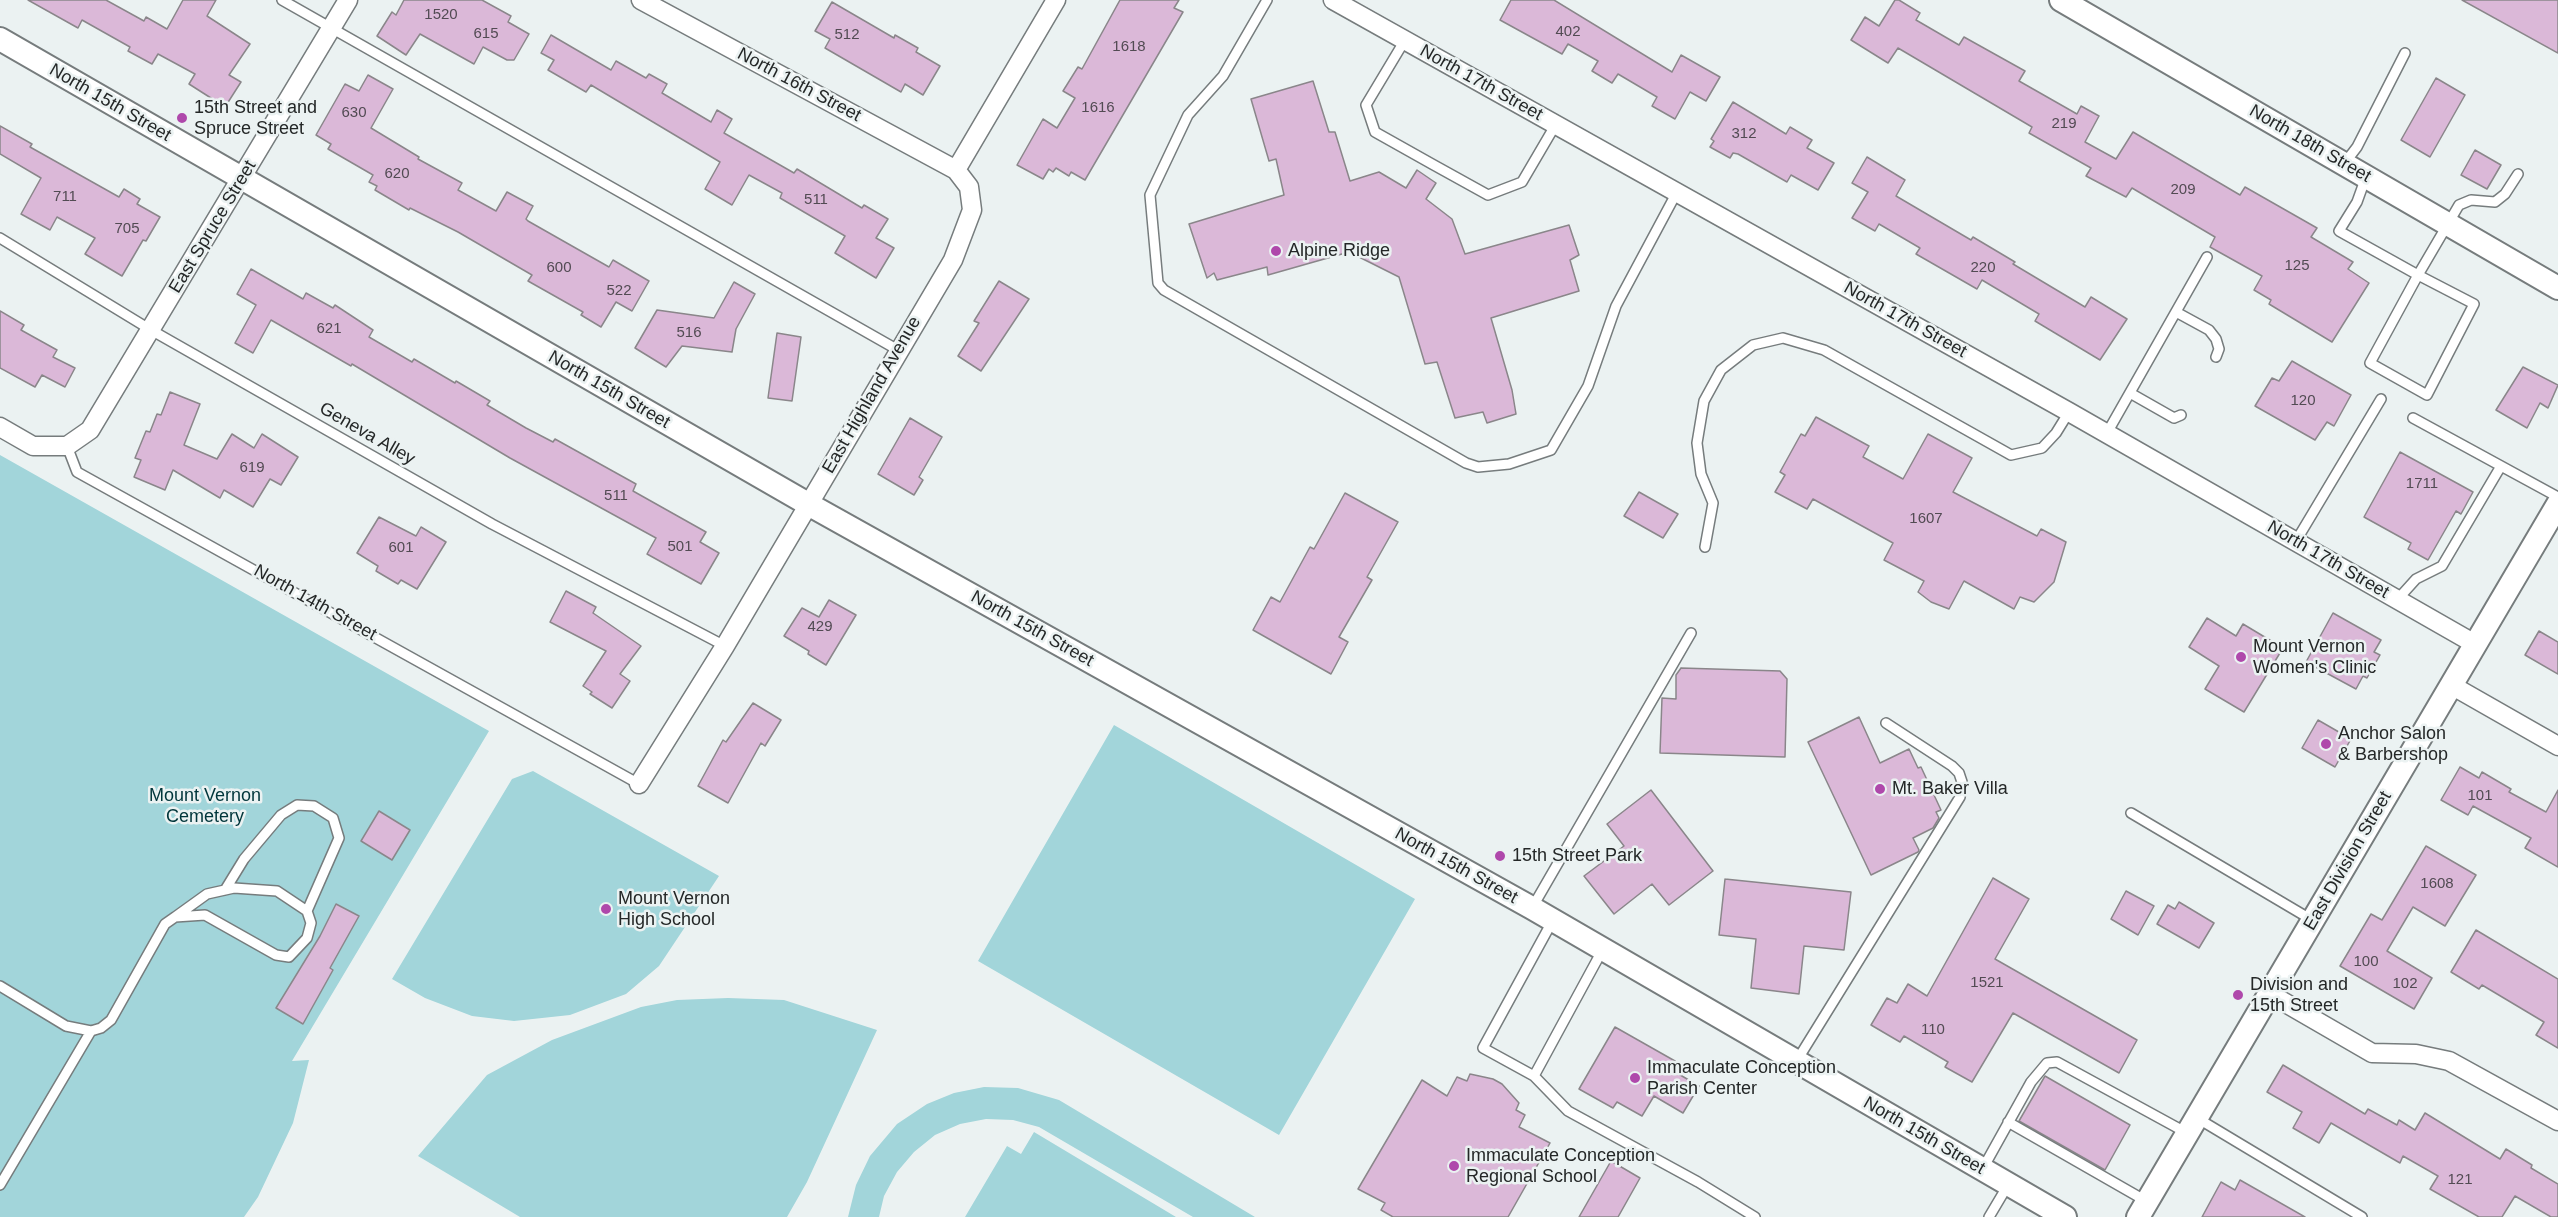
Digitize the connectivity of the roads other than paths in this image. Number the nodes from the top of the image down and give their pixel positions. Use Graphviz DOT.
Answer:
graph roads {
  1 [pos="282,0"];
  2 [pos="348,0"];
  3 [pos="641,0"];
  4 [pos="1056,0"];
  5 [pos="1267,0"];
  6 [pos="1333,0"];
  7 [pos="2061,0"];
  8 [pos="332,28"];
  9 [pos="0,39"];
  10 [pos="1405,40"];
  11 [pos="2405,53"];
  12 [pos="1556,124"];
  13 [pos="2344,164"];
  14 [pos="956,170"];
  15 [pos="2518,174"];
  16 [pos="2366,177"];
  17 [pos="243,179"];
  18 [pos="1677,192"];
  19 [pos="2447,223"];
  20 [pos="0,238"];
  21 [pos="2207,257"];
  22 [pos="2418,275"];
  23 [pos="2558,288"];
  24 [pos="2175,312"];
  25 [pos="151,330"];
  26 [pos="898,350"];
  27 [pos="2216,357"];
  28 [pos="2130,393"];
  29 [pos="2380,399"];
  30 [pos="2069,412"];
  31 [pos="2181,415"];
  32 [pos="2413,418"];
  33 [pos="0,427"];
  34 [pos="2107,433"];
  35 [pos="67,446"];
  36 [pos="2501,466"];
  37 [pos="2558,497"];
  38 [pos="808,504"];
  39 [pos="2558,504"];
  40 [pos="2296,541"];
  41 [pos="1705,547"];
  42 [pos="2397,600"];
  43 [pos="1691,633"];
  44 [pos="2475,644"];
  45 [pos="725,646"];
  46 [pos="2451,685"];
  47 [pos="1886,723"];
  48 [pos="2558,746"];
  49 [pos="639,784"];
  50 [pos="2131,813"];
  51 [pos="225,890"];
  52 [pos="1532,908"];
  53 [pos="307,911"];
  54 [pos="175,917"];
  55 [pos="1553,920"];
  56 [pos="2314,921"];
  57 [pos="1603,950"];
  58 [pos="0,986"];
  59 [pos="2270,994"];
  60 [pos="92,1031"];
  61 [pos="1796,1062"];
  62 [pos="1534,1076"];
  63 [pos="2558,1121"];
  64 [pos="2008,1122"];
  65 [pos="2192,1126"];
  66 [pos="1982,1170"];
  67 [pos="0,1185"];
  68 [pos="2008,1185"];
  69 [pos="2143,1209"];
  70 [pos="1755,1217"];
  71 [pos="1989,1217"];
  72 [pos="2065,1217"];
  73 [pos="2362,1217"];
  1 -- 8 [label="lane"];
  2 -- 8 [label="street, East Spruce Street"];
  3 -- 14 [label="street, North 16th Street"];
  4 -- 14 [label="street"];
  5 -- 18 [label="lane"];
  6 -- 10 [label="street, North 17th Street"];
  7 -- 13 [label="street, North 18th Street"];
  8 -- 17 [label="street, East Spruce Street"];
  8 -- 26 [label="lane"];
  9 -- 17 [label="street, North 15th Street"];
  10 -- 12 [label="street, North 17th Street"];
  10 -- 12 [label="lane"];
  11 -- 13 [label="lane"];
  12 -- 18 [label="street, North 17th Street"];
  13 -- 16 [label="street, North 18th Street"];
  14 -- 26 [label="street, East Highland Avenue"];
  15 -- 19 [label="lane"];
  16 -- 19 [label="street, North 18th Street"];
  16 -- 22 [label="lane"];
  17 -- 25 [label="street, East Spruce Street"];
  17 -- 38 [label="street, North 15th Street"];
  18 -- 30 [label="street, North 17th Street"];
  19 -- 22 [label="lane"];
  19 -- 23 [label="street, North 18th Street"];
  20 -- 25 [label="lane, Geneva Alley"];
  21 -- 24 [label="lane"];
  22 -- 22 [label="lane"];
  24 -- 27 [label="lane"];
  24 -- 28 [label="lane"];
  25 -- 35 [label="street, East Spruce Street"];
  25 -- 45 [label="lane, Geneva Alley"];
  26 -- 38 [label="street, East Highland Avenue"];
  28 -- 31 [label="lane"];
  28 -- 34 [label="lane"];
  29 -- 40 [label="lane"];
  30 -- 34 [label="street, North 17th Street"];
  30 -- 41 [label="lane"];
  32 -- 36 [label="lane"];
  33 -- 35 [label="street"];
  34 -- 40 [label="street, North 17th Street"];
  35 -- 49 [label="lane, North 14th Street"];
  36 -- 37 [label="lane"];
  36 -- 42 [label="lane"];
  38 -- 45 [label="street, East Highland Avenue"];
  38 -- 52 [label="street, North 15th Street"];
  39 -- 44 [label="street, East Division Street"];
  40 -- 42 [label="street, North 17th Street"];
  42 -- 44 [label="street, North 17th Street"];
  43 -- 52 [label="lane"];
  44 -- 46 [label="street, East Division Street"];
  45 -- 49 [label="street, East Highland Avenue"];
  46 -- 48 [label="street"];
  46 -- 56 [label="street, East Division Street"];
  47 -- 61 [label="lane"];
  50 -- 56 [label="lane"];
  51 -- 53 [label="lane"];
  51 -- 53 [label="lane"];
  51 -- 54 [label="lane"];
  52 -- 55 [label="street, North 15th Street"];
  53 -- 54 [label="lane"];
  54 -- 60 [label="lane"];
  55 -- 57 [label="street, North 15th Street"];
  55 -- 62 [label="lane"];
  56 -- 59 [label="street, East Division Street"];
  57 -- 61 [label="street, North 15th Street"];
  57 -- 62 [label="lane"];
  58 -- 60 [label="lane"];
  59 -- 63 [label="street"];
  59 -- 65 [label="street, East Division Street"];
  60 -- 67 [label="lane"];
  61 -- 66 [label="street, North 15th Street"];
  62 -- 70 [label="lane"];
  64 -- 65 [label="lane"];
  64 -- 66 [label="lane"];
  64 -- 69 [label="lane"];
  65 -- 69 [label="street, East Division Street"];
  65 -- 73 [label="lane"];
  66 -- 68 [label="street, North 15th Street"];
  68 -- 71 [label="lane"];
  68 -- 72 [label="street, North 15th Street"];
}
